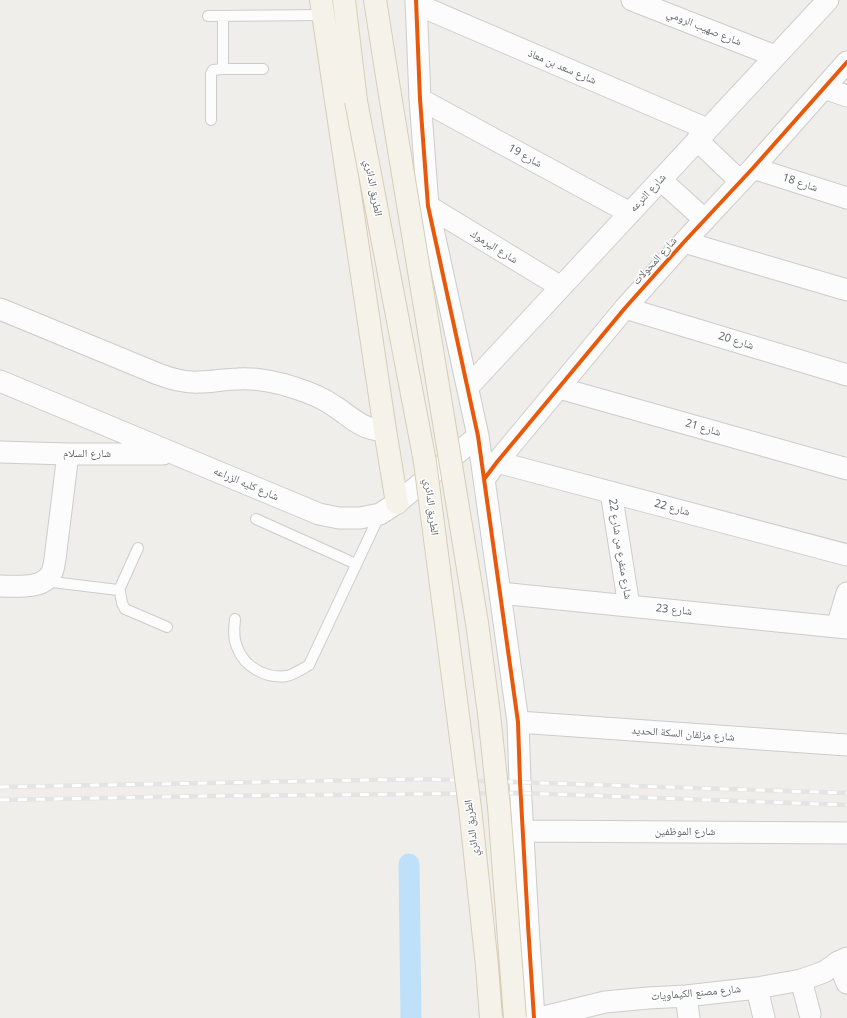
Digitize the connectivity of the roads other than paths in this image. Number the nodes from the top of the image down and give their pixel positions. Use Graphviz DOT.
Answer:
graph roads {
  1 [pos="344,0"];
  2 [pos="375,0"];
  3 [pos="632,0"];
  4 [pos="828,0"];
  5 [pos="416,2"];
  6 [pos="323,8"];
  7 [pos="208,16"];
  8 [pos="222,16"];
  9 [pos="775,56"];
  10 [pos="847,62"];
  11 [pos="222,69"];
  12 [pos="263,69"];
  13 [pos="824,88"];
  14 [pos="847,96"];
  15 [pos="420,99"];
  16 [pos="210,120"];
  17 [pos="702,135"];
  18 [pos="747,175"];
  19 [pos="660,180"];
  20 [pos="847,198"];
  21 [pos="428,206"];
  22 [pos="630,213"];
  23 [pos="705,220"];
  24 [pos="684,242"];
  25 [pos="561,287"];
  26 [pos="847,290"];
  27 [pos="626,308"];
  28 [pos="0,309"];
  29 [pos="847,375"];
  30 [pos="0,381"];
  31 [pos="468,387"];
  32 [pos="558,388"];
  33 [pos="385,430"];
  34 [pos="478,436"];
  35 [pos="0,452"];
  36 [pos="68,454"];
  37 [pos="173,454"];
  38 [pos="847,469"];
  39 [pos="491,470"];
  40 [pos="611,492"];
  41 [pos="389,509"];
  42 [pos="256,519"];
  43 [pos="138,548"];
  44 [pos="847,555"];
  45 [pos="356,564"];
  46 [pos="44,581"];
  47 [pos="0,586"];
  48 [pos="119,590"];
  49 [pos="500,593"];
  50 [pos="847,593"];
  51 [pos="630,606"];
  52 [pos="235,619"];
  53 [pos="168,627"];
  54 [pos="842,627"];
  55 [pos="518,722"];
  56 [pos="847,745"];
  57 [pos="523,831"];
  58 [pos="847,833"];
  59 [pos="843,960"];
  60 [pos="801,980"];
  61 [pos="847,983"];
  62 [pos="757,988"];
  63 [pos="686,996"];
  64 [pos="810,1014"];
  65 [pos="491,1018"];
  66 [pos="515,1018"];
  67 [pos="534,1018"];
  68 [pos="540,1018"];
  69 [pos="689,1018"];
  70 [pos="764,1018"];
  1 -- 65 [label="main road, الطريق الدائري, bridge"];
  2 -- 66 [label="main road, bridge"];
  3 -- 9 [label="street, شارع صهيب الرومي"];
  4 -- 9 [label="street, شارع الترعه"];
  5 -- 15 [label="street"];
  5 -- 17 [label="street, شارع سعد بن معاذ"];
  6 -- 8 [label="lane"];
  6 -- 33 [label="main road"];
  7 -- 8 [label="lane"];
  8 -- 11 [label="lane"];
  9 -- 17 [label="street, شارع الترعه"];
  10 -- 13 [label="street, شارع المحولات"];
  11 -- 12 [label="lane"];
  11 -- 16 [label="lane"];
  13 -- 14 [label="street"];
  13 -- 18 [label="street, شارع المحولات"];
  15 -- 21 [label="street"];
  15 -- 22 [label="street, شارع 19"];
  17 -- 18 [label="street"];
  17 -- 19 [label="street, شارع الترعه"];
  18 -- 20 [label="street, شارع 18"];
  18 -- 23 [label="street, شارع المحولات"];
  19 -- 22 [label="street, شارع الترعه"];
  19 -- 23 [label="street"];
  21 -- 25 [label="street, شارع اليرموك"];
  21 -- 31 [label="street"];
  22 -- 25 [label="street, شارع الترعه"];
  23 -- 24 [label="street, شارع المحولات"];
  24 -- 26 [label="street"];
  24 -- 27 [label="street, شارع المحولات"];
  25 -- 31 [label="street, شارع الترعه"];
  27 -- 29 [label="street, شارع 20"];
  27 -- 32 [label="street, شارع المحولات"];
  28 -- 33 [label="street"];
  30 -- 37 [label="street, شارع كليه الزراعه"];
  31 -- 34 [label="street"];
  32 -- 38 [label="street, شارع 21"];
  32 -- 39 [label="street, شارع المحولات"];
  33 -- 41 [label="main road"];
  34 -- 39 [label="street"];
  34 -- 41 [label="street, شارع كليه الزراعه"];
  35 -- 36 [label="street, شارع السلام"];
  36 -- 37 [label="street, شارع السلام"];
  36 -- 46 [label="street"];
  37 -- 41 [label="street, شارع كليه الزراعه"];
  39 -- 40 [label="street, شارع 22"];
  39 -- 49 [label="street"];
  40 -- 44 [label="street, شارع 22"];
  40 -- 51 [label="street, شارع متفرع من شارع 22"];
  41 -- 45 [label="lane"];
  42 -- 45 [label="lane"];
  43 -- 48 [label="lane"];
  45 -- 52 [label="lane"];
  46 -- 47 [label="street"];
  46 -- 48 [label="lane"];
  48 -- 53 [label="lane"];
  49 -- 51 [label="street, شارع 23"];
  49 -- 55 [label="street"];
  50 -- 54 [label="street"];
  51 -- 54 [label="street, شارع 23"];
  55 -- 56 [label="street, شارع مزلقان السكة الحديد"];
  55 -- 57 [label="street"];
  57 -- 58 [label="street, شارع الموظفين"];
  57 -- 67 [label="street"];
  59 -- 60 [label="street, شارع مصنع الكيماويات"];
  59 -- 61 [label="street"];
  60 -- 62 [label="street, شارع مصنع الكيماويات"];
  60 -- 64 [label="street"];
  62 -- 63 [label="street, شارع مصنع الكيماويات"];
  62 -- 70 [label="street"];
  63 -- 68 [label="street, شارع مصنع الكيماويات"];
  63 -- 69 [label="street"];
}
